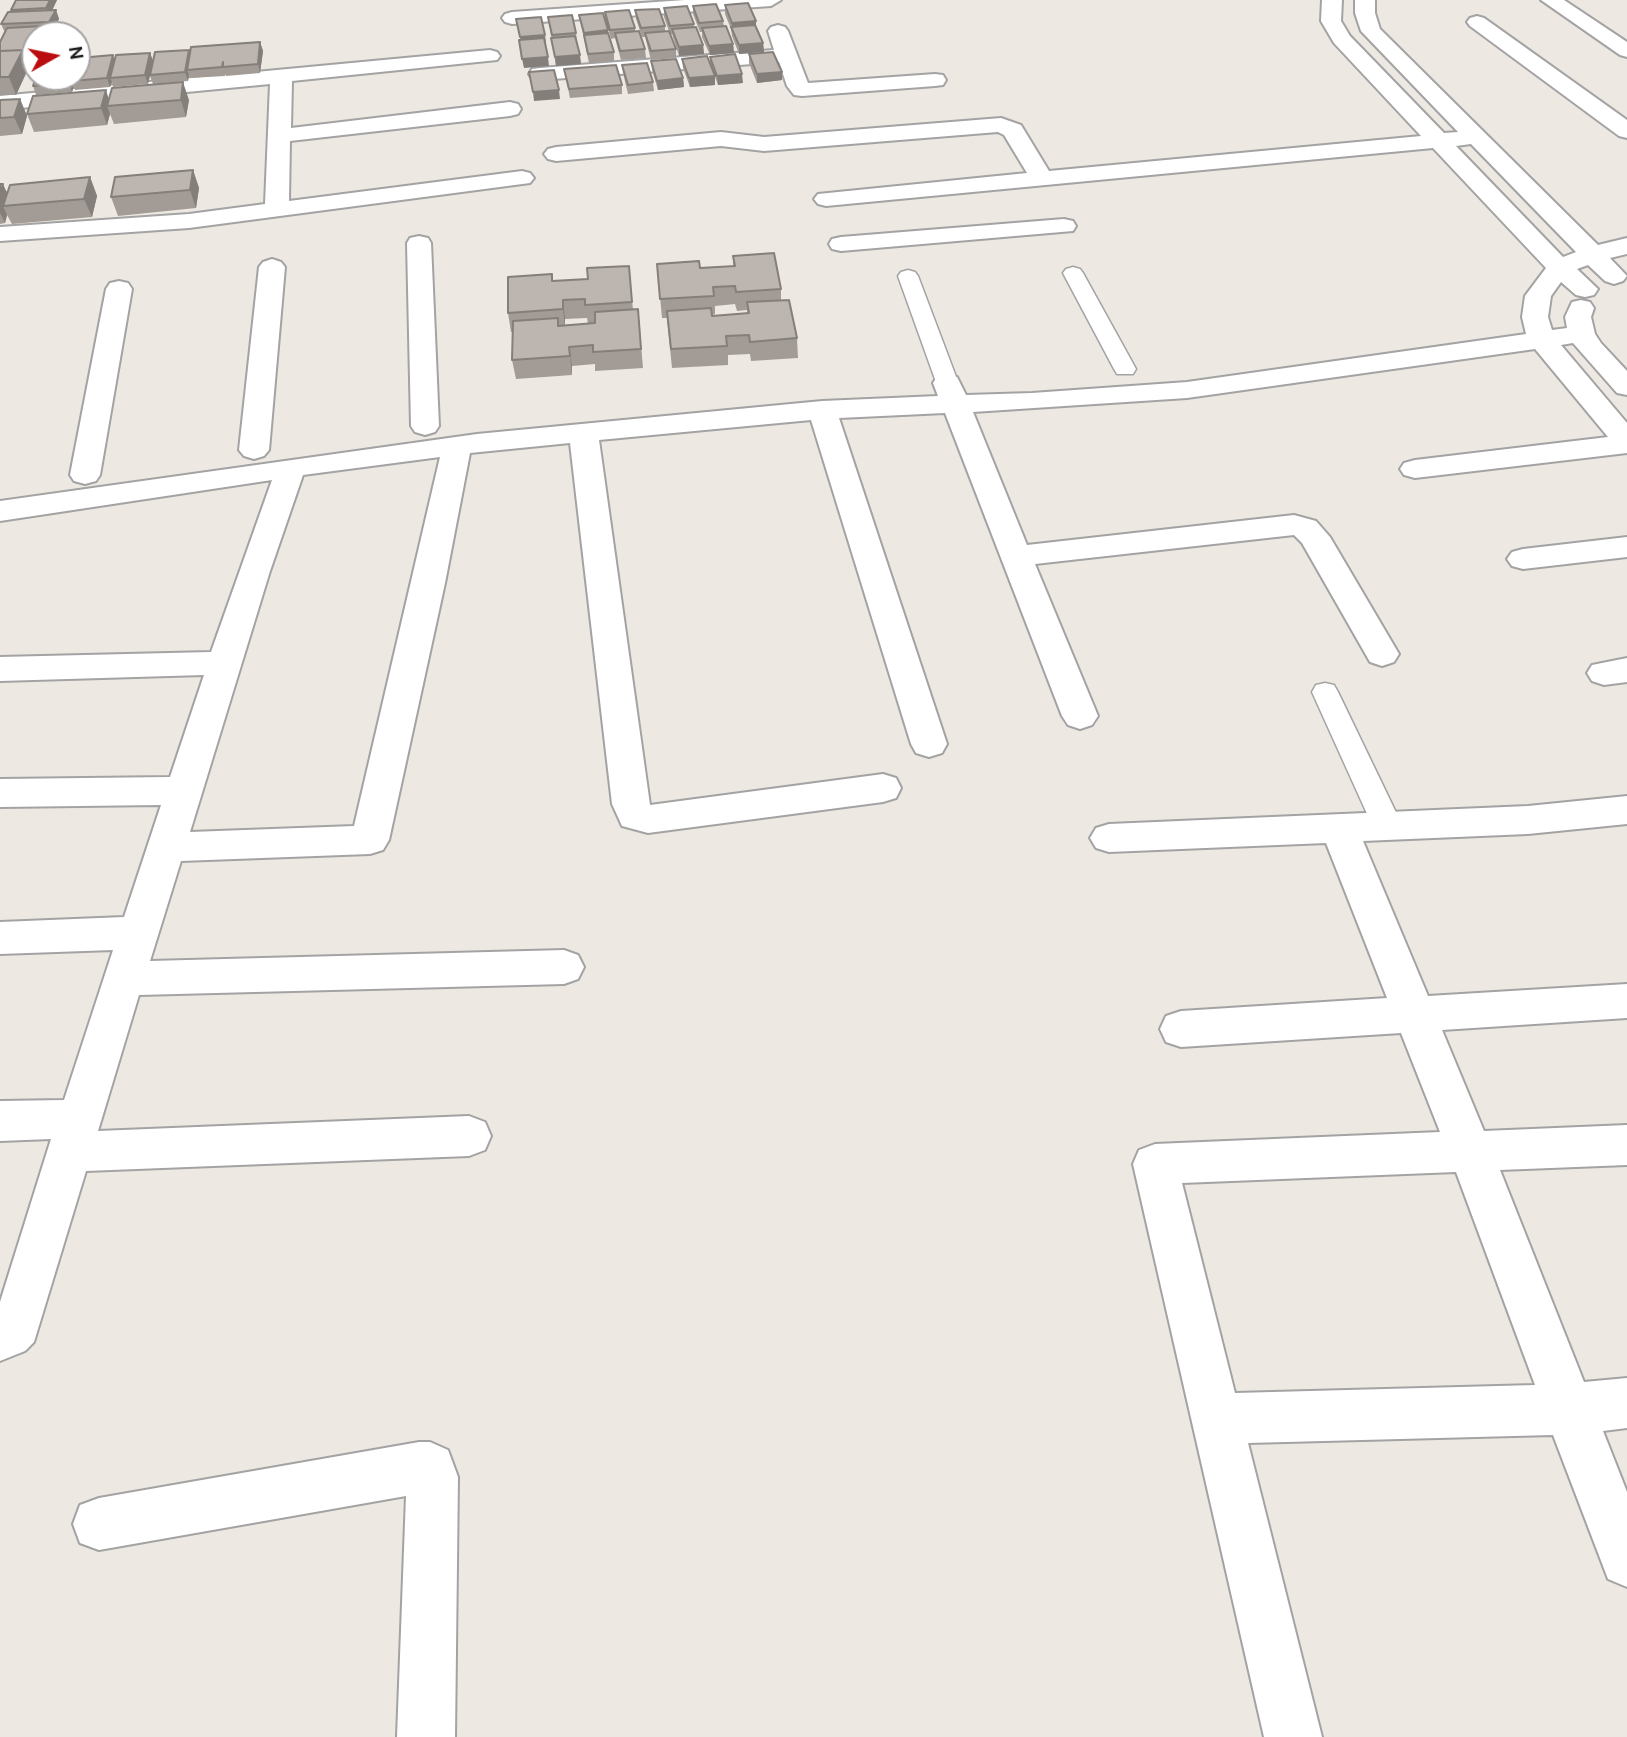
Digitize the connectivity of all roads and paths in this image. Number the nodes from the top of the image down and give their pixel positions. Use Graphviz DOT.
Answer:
graph roads {
  1 [pos="769,0"];
  2 [pos="1332,0"];
  3 [pos="1365,0"];
  4 [pos="1551,0"];
  5 [pos="512,18"];
  6 [pos="1477,22"];
  7 [pos="1627,51"];
  8 [pos="787,55"];
  9 [pos="490,56"];
  10 [pos="1412,72"];
  11 [pos="540,74"];
  12 [pos="1376,75"];
  13 [pos="281,76"];
  14 [pos="935,80"];
  15 [pos="0,103"];
  16 [pos="510,109"];
  17 [pos="1627,131"];
  18 [pos="279,136"];
  19 [pos="1477,137"];
  20 [pos="1440,141"];
  21 [pos="556,154"];
  22 [pos="523,178"];
  23 [pos="1042,178"];
  24 [pos="937,188"];
  25 [pos="826,199"];
  26 [pos="277,209"];
  27 [pos="1063,226"];
  28 [pos="0,233"];
  29 [pos="958,235"];
  30 [pos="419,243"];
  31 [pos="841,244"];
  32 [pos="1627,246"];
  33 [pos="1593,254"];
  34 [pos="272,267"];
  35 [pos="1559,267"];
  36 [pos="1073,273"];
  37 [pos="1620,274"];
  38 [pos="908,276"];
  39 [pos="119,289"];
  40 [pos="1582,312"];
  41 [pos="1538,328"];
  42 [pos="1125,369"];
  43 [pos="1627,387"];
  44 [pos="951,393"];
  45 [pos="685,410"];
  46 [pos="822,410"];
  47 [pos="425,426"];
  48 [pos="583,432"];
  49 [pos="1627,443"];
  50 [pos="457,446"];
  51 [pos="254,450"];
  52 [pos="291,468"];
  53 [pos="1415,469"];
  54 [pos="85,475"];
  55 [pos="0,488"];
  56 [pos="0,511"];
  57 [pos="1627,547"];
  58 [pos="1016,556"];
  59 [pos="1523,559"];
  60 [pos="1382,654"];
  61 [pos="225,663"];
  62 [pos="0,669"];
  63 [pos="1325,692"];
  64 [pos="1080,716"];
  65 [pos="929,744"];
  66 [pos="883,788"];
  67 [pos="184,791"];
  68 [pos="0,793"];
  69 [pos="1627,810"];
  70 [pos="1388,827"];
  71 [pos="1339,829"];
  72 [pos="1110,838"];
  73 [pos="166,847"];
  74 [pos="139,933"];
  75 [pos="0,938"];
  76 [pos="564,967"];
  77 [pos="124,979"];
  78 [pos="1627,1001"];
  79 [pos="1415,1013"];
  80 [pos="1181,1029"];
  81 [pos="0,1121"];
  82 [pos="74,1136"];
  83 [pos="470,1136"];
  84 [pos="1627,1145"];
  85 [pos="1471,1151"];
  86 [pos="0,1337"];
  87 [pos="1627,1403"];
  88 [pos="1569,1409"];
  89 [pos="1216,1419"];
  90 [pos="99,1524"];
  91 [pos="1627,1560"];
  92 [pos="426,1737"];
  93 [pos="1293,1737"];
  1 -- 5 [label="street"];
  1 -- 8 [label="street"];
  2 -- 12 [label="street"];
  3 -- 10 [label="street"];
  4 -- 7 [label="street"];
  6 -- 17 [label="street"];
  8 -- 11 [label="street"];
  8 -- 14 [label="street"];
  9 -- 13 [label="street"];
  10 -- 12 [label="street"];
  10 -- 19 [label="street"];
  12 -- 20 [label="street"];
  13 -- 15 [label="street"];
  13 -- 18 [label="street"];
  16 -- 18 [label="street"];
  18 -- 26 [label="street"];
  19 -- 20 [label="street"];
  19 -- 33 [label="street"];
  20 -- 23 [label="street"];
  20 -- 35 [label="street"];
  21 -- 23 [label="street"];
  22 -- 26 [label="street"];
  23 -- 24 [label="street"];
  24 -- 25 [label="street"];
  24 -- 29 [label="street"];
  26 -- 28 [label="street"];
  27 -- 29 [label="street"];
  29 -- 31 [label="street"];
  30 -- 47 [label="street"];
  32 -- 33 [label="street"];
  33 -- 35 [label="street"];
  33 -- 37 [label="street"];
  34 -- 51 [label="street"];
  35 -- 40 [label="street"];
  35 -- 41 [label="street"];
  36 -- 42 [label="lane"];
  37 -- 40 [label="street"];
  38 -- 44 [label="lane"];
  39 -- 54 [label="street"];
  40 -- 41 [label="street"];
  40 -- 43 [label="street"];
  41 -- 42 [label="street"];
  41 -- 44 [label="street"];
  41 -- 49 [label="street"];
  42 -- 44 [label="street"];
  44 -- 45 [label="street"];
  44 -- 46 [label="street"];
  44 -- 58 [label="street"];
  45 -- 46 [label="street"];
  45 -- 47 [label="street"];
  45 -- 48 [label="street"];
  46 -- 65 [label="street"];
  47 -- 51 [label="street"];
  48 -- 50 [label="street"];
  48 -- 66 [label="street"];
  49 -- 53 [label="street"];
  50 -- 52 [label="street"];
  50 -- 73 [label="street"];
  51 -- 54 [label="street"];
  52 -- 56 [label="street"];
  52 -- 61 [label="street"];
  54 -- 55 [label="street"];
  57 -- 59 [label="street"];
  58 -- 60 [label="street"];
  58 -- 64 [label="street"];
  61 -- 62 [label="street"];
  61 -- 67 [label="street"];
  63 -- 70 [label="lane"];
  67 -- 68 [label="street"];
  67 -- 73 [label="street"];
  69 -- 70 [label="street"];
  70 -- 71 [label="street"];
  71 -- 72 [label="street"];
  71 -- 79 [label="street"];
  73 -- 74 [label="street"];
  74 -- 75 [label="street"];
  74 -- 77 [label="street"];
  76 -- 77 [label="street"];
  77 -- 82 [label="street"];
  78 -- 79 [label="street"];
  79 -- 80 [label="street"];
  79 -- 85 [label="street"];
  81 -- 82 [label="street"];
  82 -- 83 [label="street"];
  82 -- 86 [label="street"];
  84 -- 85 [label="street"];
  85 -- 88 [label="street"];
  85 -- 89 [label="street"];
  87 -- 88 [label="street"];
  88 -- 89 [label="street"];
  88 -- 91 [label="street"];
  89 -- 93 [label="street"];
  90 -- 92 [label="street"];
}
